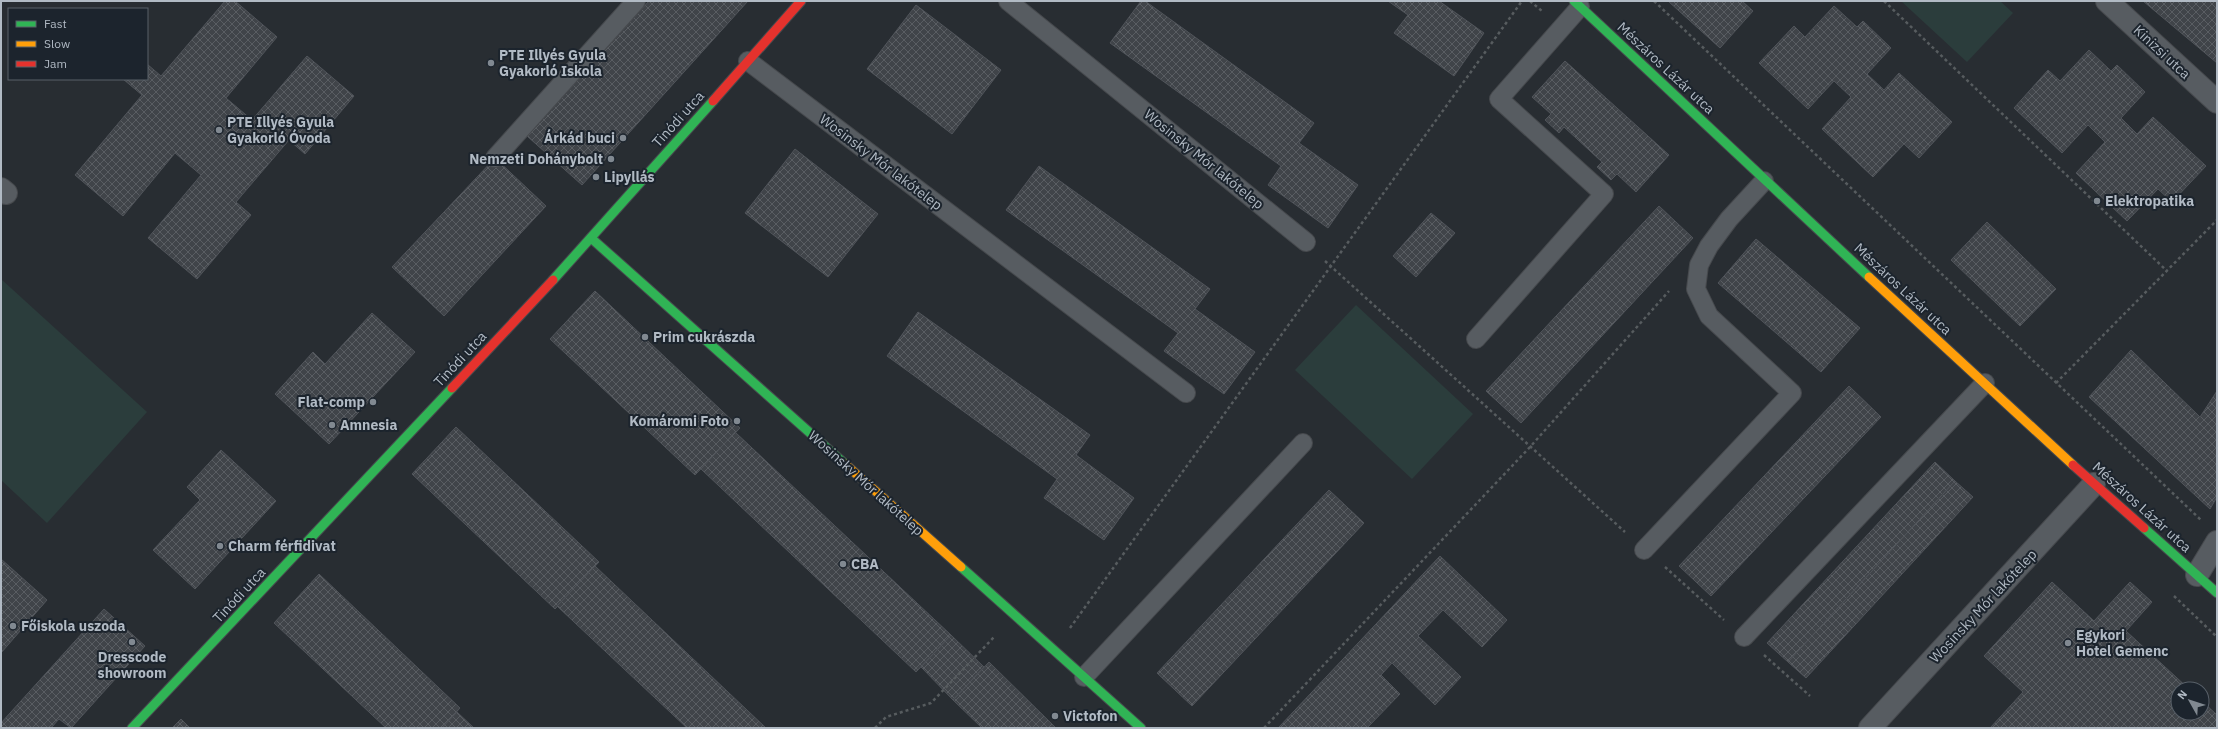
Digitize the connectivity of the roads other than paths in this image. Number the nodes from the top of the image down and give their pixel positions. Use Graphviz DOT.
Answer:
graph roads {
  1 [pos="636,1"];
  2 [pos="801,1"];
  3 [pos="1008,1"];
  4 [pos="2107,1"];
  5 [pos="1577,4"];
  6 [pos="748,61"];
  7 [pos="2217,102"];
  8 [pos="495,158"];
  9 [pos="1764,181"];
  10 [pos="591,238"];
  11 [pos="1306,242"];
  12 [pos="1476,339"];
  13 [pos="1985,383"];
  14 [pos="1186,393"];
  15 [pos="1303,444"];
  16 [pos="2094,484"];
  17 [pos="2211,533"];
  18 [pos="1644,550"];
  19 [pos="2197,574"];
  20 [pos="2217,593"];
  21 [pos="1744,637"];
  22 [pos="1084,677"];
  23 [pos="1876,726"];
  24 [pos="132,728"];
  25 [pos="1141,728"];
  1 -- 8 [label="lane"];
  2 -- 6 [label="street, Tinódi utca"];
  3 -- 11 [label="lane, Wosinsky Mór lakótelep"];
  4 -- 7 [label="street, Kinizsi utca"];
  5 -- 9 [label="street, Mészáros Lázár utca"];
  5 -- 12 [label="lane"];
  6 -- 10 [label="street, Tinódi utca"];
  6 -- 14 [label="lane, Wosinsky Mór lakótelep"];
  9 -- 13 [label="street, Mészáros Lázár utca"];
  9 -- 18 [label="lane"];
  10 -- 22 [label="street, Wosinsky Mór lakótelep"];
  10 -- 24 [label="street, Tinódi utca"];
  13 -- 16 [label="street, Mészáros Lázár utca"];
  13 -- 21 [label="lane"];
  15 -- 22 [label="lane"];
  16 -- 19 [label="street, Mészáros Lázár utca"];
  16 -- 23 [label="street, Wosinsky Mór lakótelep"];
  17 -- 19 [label="street"];
  19 -- 20 [label="street, Mészáros Lázár utca"];
  22 -- 25 [label="street, Wosinsky Mór lakótelep"];
}
